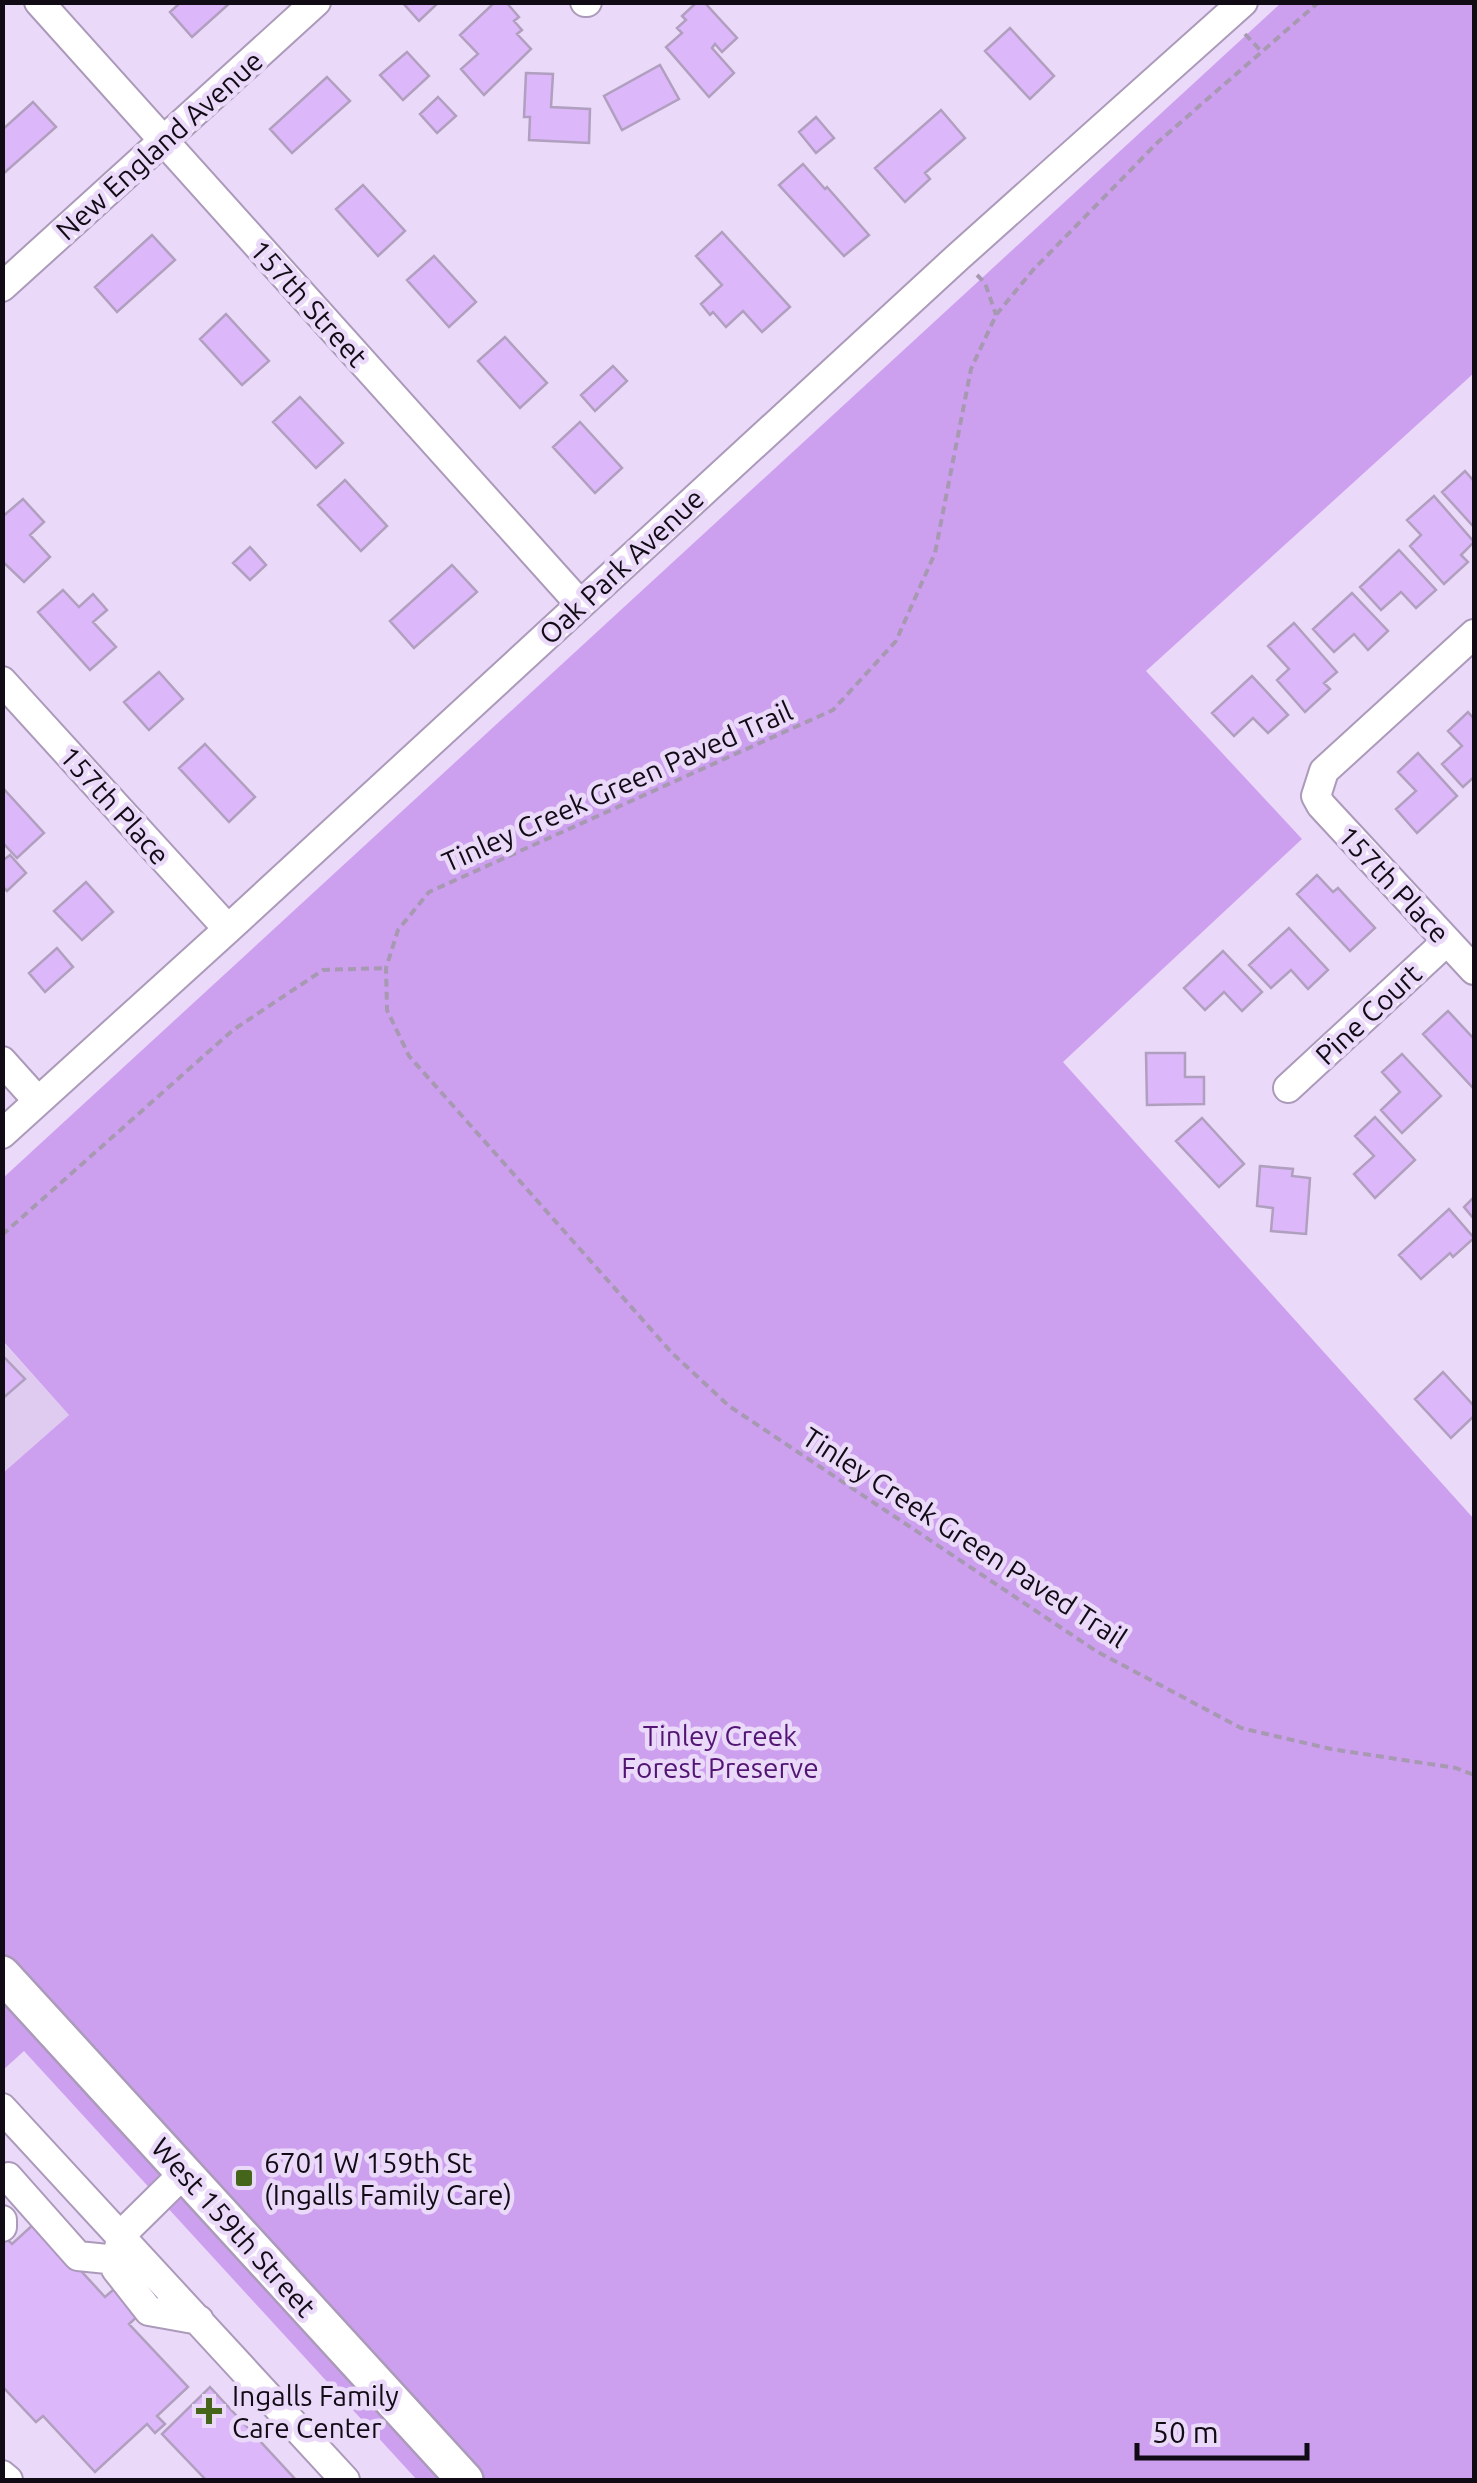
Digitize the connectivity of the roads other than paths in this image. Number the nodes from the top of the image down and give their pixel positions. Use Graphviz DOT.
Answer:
graph roads {
  1 [pos="38,2"];
  2 [pos="316,2"];
  3 [pos="1239,12"];
  4 [pos="164,141"];
  5 [pos="2,288"];
  6 [pos="580,604"];
  7 [pos="1474,634"];
  8 [pos="2,681"];
  9 [pos="228,929"];
  10 [pos="1447,940"];
  11 [pos="1474,970"];
  12 [pos="2,1061"];
  13 [pos="1288,1088"];
  14 [pos="38,1101"];
  15 [pos="2,1134"];
  16 [pos="2,1974"];
  17 [pos="2,2108"];
  18 [pos="40,2147"];
  19 [pos="184,2173"];
  20 [pos="5,2180"];
  21 [pos="119,2248"];
  22 [pos="2,2475"];
  23 [pos="8,2480"];
  24 [pos="345,2480"];
  25 [pos="465,2480"];
  1 -- 4 [label="street, 157th Street"];
  2 -- 4 [label="street, New England Avenue"];
  3 -- 6 [label="street, Oak Park Avenue"];
  4 -- 5 [label="street, New England Avenue"];
  4 -- 6 [label="street, 157th Street"];
  6 -- 9 [label="street, Oak Park Avenue"];
  7 -- 10 [label="street, 157th Place"];
  8 -- 9 [label="street, 157th Place"];
  9 -- 14 [label="street, Oak Park Avenue"];
  10 -- 11 [label="street, 157th Place"];
  10 -- 13 [label="street, Pine Court"];
  12 -- 14 [label="street"];
  14 -- 15 [label="street, Oak Park Avenue"];
  16 -- 19 [label="main road, West 159th Street"];
  17 -- 18 [label="street"];
  18 -- 20 [label="street"];
  18 -- 21 [label="street"];
  19 -- 21 [label="street"];
  19 -- 25 [label="main road, West 159th Street"];
  20 -- 21 [label="street"];
  21 -- 24 [label="street"];
  22 -- 23 [label="street"];
}
